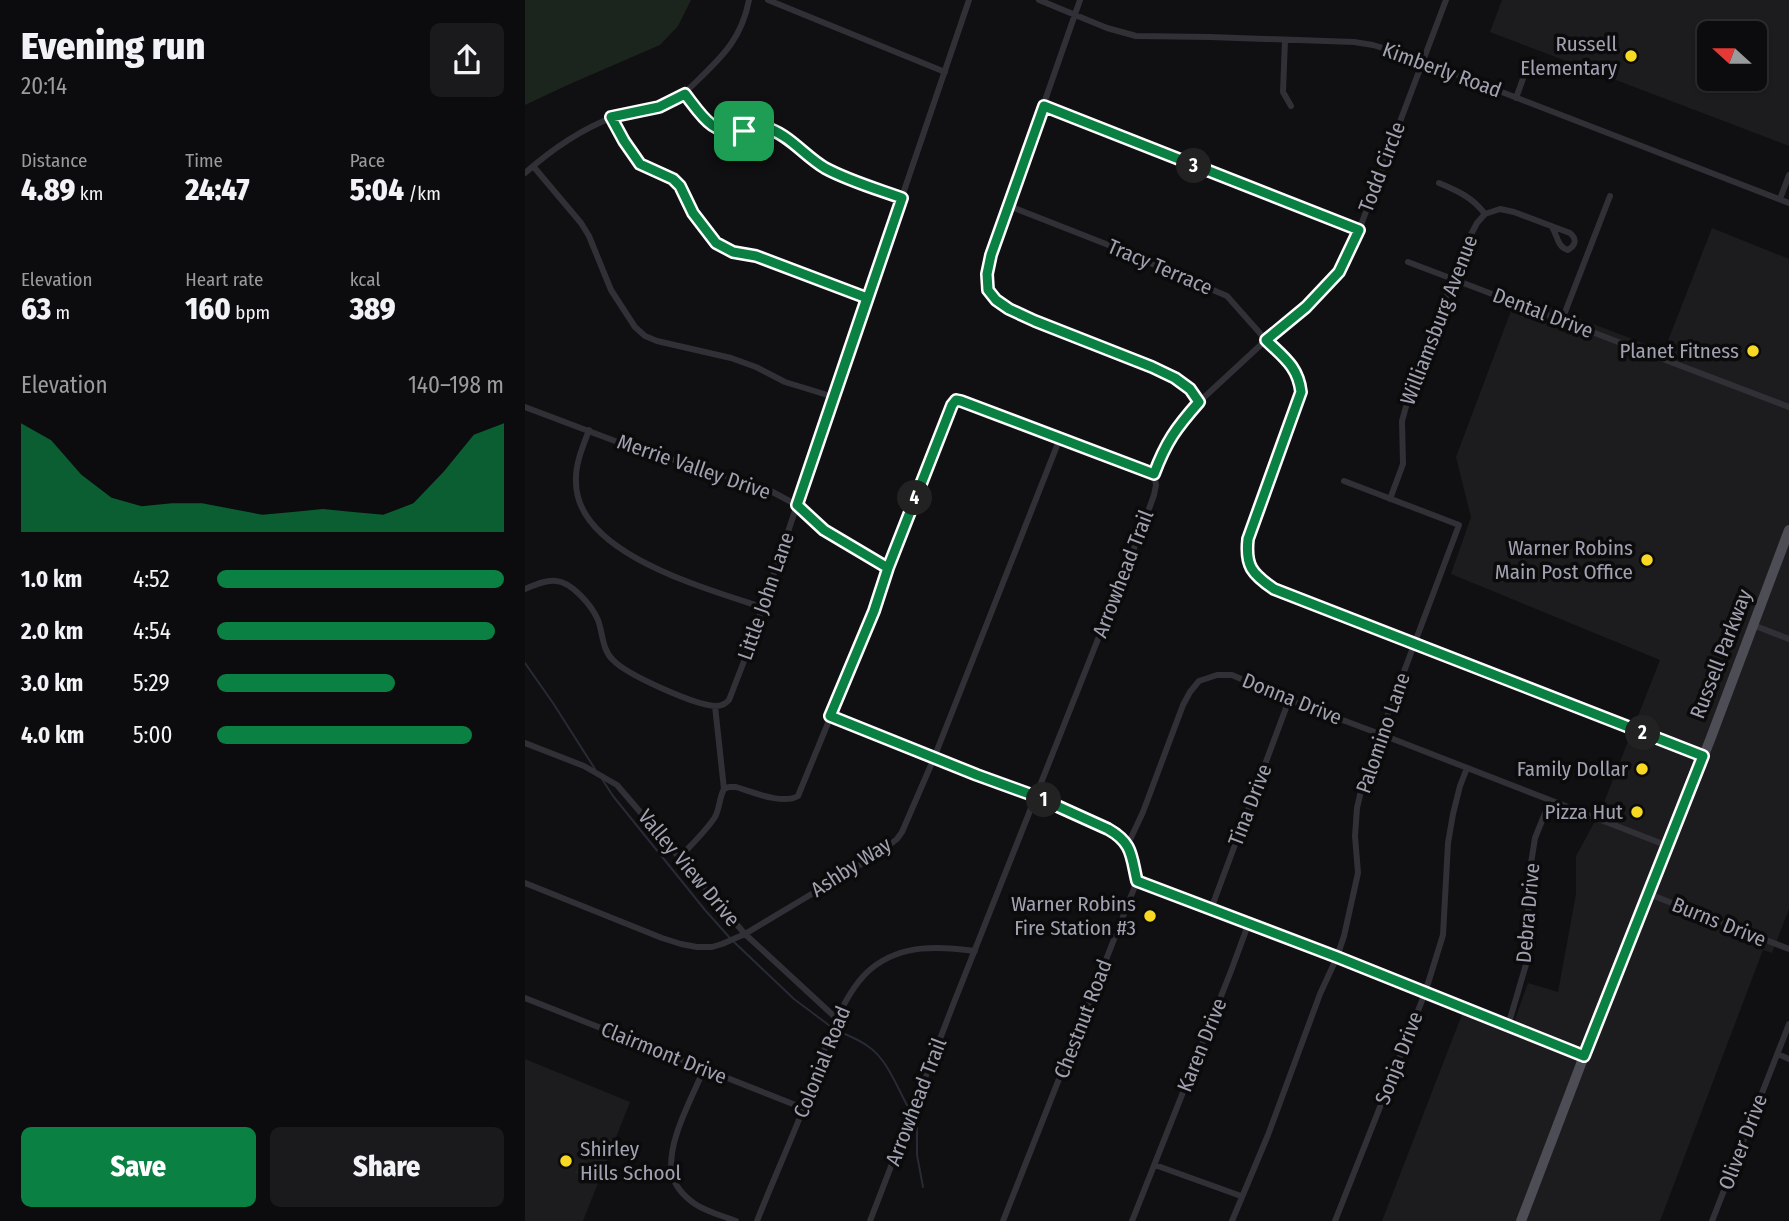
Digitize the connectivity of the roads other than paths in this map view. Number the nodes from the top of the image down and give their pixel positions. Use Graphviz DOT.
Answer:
graph roads {
  1 [pos="749,0"];
  2 [pos="768,0"];
  3 [pos="969,0"];
  4 [pos="1039,0"];
  5 [pos="1080,0"];
  6 [pos="1446,0"];
  7 [pos="1075,14"];
  8 [pos="1285,40"];
  9 [pos="1422,62"];
  10 [pos="1528,65"];
  11 [pos="945,72"];
  12 [pos="685,94"];
  13 [pos="1516,98"];
  14 [pos="1044,106"];
  15 [pos="1291,106"];
  16 [pos="611,117"];
  17 [pos="533,166"];
  18 [pos="525,173"];
  19 [pos="1789,175"];
  20 [pos="1439,183"];
  21 [pos="1610,196"];
  22 [pos="902,198"];
  23 [pos="1780,199"];
  24 [pos="1789,203"];
  25 [pos="1009,206"];
  26 [pos="1485,214"];
  27 [pos="1552,227"];
  28 [pos="1359,230"];
  29 [pos="1574,244"];
  30 [pos="1588,251"];
  31 [pos="1408,262"];
  32 [pos="1454,279"];
  33 [pos="867,298"];
  34 [pos="1562,320"];
  35 [pos="1266,340"];
  36 [pos="834,397"];
  37 [pos="1199,402"];
  38 [pos="525,407"];
  39 [pos="1789,407"];
  40 [pos="589,430"];
  41 [pos="1060,438"];
  42 [pos="1154,474"];
  43 [pos="1344,481"];
  44 [pos="1390,499"];
  45 [pos="797,505"];
  46 [pos="1789,530"];
  47 [pos="888,568"];
  48 [pos="525,589"];
  49 [pos="761,607"];
  50 [pos="1753,625"];
  51 [pos="1789,639"];
  52 [pos="1415,645"];
  53 [pos="1289,700"];
  54 [pos="715,706"];
  55 [pos="830,716"];
  56 [pos="1380,734"];
  57 [pos="525,743"];
  58 [pos="1703,756"];
  59 [pos="934,758"];
  60 [pos="1467,768"];
  61 [pos="724,789"];
  62 [pos="1035,796"];
  63 [pos="1550,801"];
  64 [pos="1128,844"];
  65 [pos="1668,846"];
  66 [pos="680,857"];
  67 [pos="1137,881"];
  68 [pos="525,883"];
  69 [pos="1649,894"];
  70 [pos="1211,909"];
  71 [pos="1248,925"];
  72 [pos="745,934"];
  73 [pos="1789,949"];
  74 [pos="975,951"];
  75 [pos="1337,957"];
  76 [pos="1425,993"];
  77 [pos="525,998"];
  78 [pos="836,1018"];
  79 [pos="1789,1024"];
  80 [pos="1508,1026"];
  81 [pos="1777,1054"];
  82 [pos="1584,1056"];
  83 [pos="1789,1059"];
  84 [pos="703,1069"];
  85 [pos="803,1108"];
  86 [pos="1155,1165"];
  87 [pos="1241,1196"];
  88 [pos="736,1221"];
  89 [pos="757,1221"];
  90 [pos="870,1221"];
  91 [pos="1003,1221"];
  92 [pos="1132,1221"];
  93 [pos="1231,1221"];
  94 [pos="1335,1221"];
  95 [pos="1521,1221"];
  96 [pos="1712,1221"];
  1 -- 12 [label="street"];
  2 -- 11 [label="street"];
  3 -- 11 [label="street, Little John Lane"];
  4 -- 7 [label="street, Kimberly Road"];
  5 -- 7 [label="street"];
  6 -- 9 [label="street, Todd Circle"];
  7 -- 8 [label="street, Kimberly Road"];
  7 -- 14 [label="street"];
  8 -- 9 [label="street, Kimberly Road"];
  8 -- 15 [label="street"];
  9 -- 13 [label="street, Kimberly Road"];
  9 -- 28 [label="street, Todd Circle"];
  10 -- 13 [label="street"];
  11 -- 22 [label="street, Little John Lane"];
  12 -- 16 [label="street"];
  12 -- 22 [label="street"];
  13 -- 23 [label="street, Kimberly Road"];
  14 -- 25 [label="street"];
  14 -- 28 [label="street"];
  16 -- 17 [label="street"];
  16 -- 33 [label="street"];
  17 -- 18 [label="street"];
  17 -- 36 [label="street"];
  19 -- 23 [label="street"];
  20 -- 26 [label="street"];
  21 -- 30 [label="street"];
  22 -- 33 [label="street, Little John Lane"];
  23 -- 24 [label="street, Kimberly Road"];
  25 -- 35 [label="street, Tracy Terrace"];
  25 -- 37 [label="street"];
  26 -- 27 [label="street, Williamsburg Avenue"];
  26 -- 32 [label="street, Williamsburg Avenue"];
  27 -- 29 [label="street, Williamsburg Avenue"];
  27 -- 29 [label="street, Williamsburg Avenue"];
  28 -- 35 [label="street, Todd Circle"];
  29 -- 30 [label="street, Williamsburg Avenue"];
  30 -- 34 [label="street"];
  31 -- 32 [label="street, Dental Drive"];
  32 -- 34 [label="street, Dental Drive"];
  32 -- 44 [label="street, Williamsburg Avenue"];
  33 -- 36 [label="street, Little John Lane"];
  34 -- 39 [label="street, Dental Drive"];
  35 -- 37 [label="street, Todd Circle"];
  35 -- 52 [label="street, Tracy Terrace"];
  36 -- 45 [label="street, Little John Lane"];
  37 -- 42 [label="street, Todd Circle"];
  38 -- 40 [label="street, Merrie Valley Drive"];
  40 -- 45 [label="street, Merrie Valley Drive"];
  40 -- 49 [label="street"];
  41 -- 42 [label="street"];
  41 -- 47 [label="street"];
  41 -- 59 [label="street, Ashby Way"];
  42 -- 62 [label="street, Arrowhead Trail"];
  43 -- 44 [label="street"];
  44 -- 52 [label="street, Palomino Lane"];
  45 -- 47 [label="street, Merrie Valley Drive"];
  45 -- 49 [label="street, Little John Lane"];
  46 -- 50 [label="main road, Russell Parkway"];
  47 -- 55 [label="street"];
  48 -- 54 [label="street"];
  49 -- 54 [label="street, Little John Lane"];
  50 -- 51 [label="street"];
  50 -- 58 [label="main road, Russell Parkway"];
  52 -- 56 [label="street, Palomino Lane"];
  52 -- 58 [label="street, Tracy Terrace"];
  53 -- 56 [label="street, Donna Drive"];
  53 -- 64 [label="street, Donna Drive"];
  53 -- 70 [label="street, Tina Drive"];
  54 -- 61 [label="street"];
  55 -- 59 [label="street"];
  55 -- 61 [label="street"];
  56 -- 60 [label="street, Donna Drive"];
  56 -- 75 [label="street, Palomino Lane"];
  57 -- 66 [label="street, Valley View Drive"];
  58 -- 65 [label="main road, Russell Parkway"];
  59 -- 62 [label="street"];
  59 -- 72 [label="street, Ashby Way"];
  60 -- 63 [label="street, Donna Drive"];
  60 -- 76 [label="street, Sonja Drive"];
  61 -- 66 [label="street"];
  62 -- 64 [label="street"];
  62 -- 74 [label="street, Arrowhead Trail"];
  63 -- 65 [label="street, Donna Drive"];
  63 -- 80 [label="street, Debra Drive"];
  64 -- 67 [label="street"];
  65 -- 69 [label="main road, Russell Parkway"];
  66 -- 72 [label="street, Valley View Drive"];
  67 -- 70 [label="street"];
  67 -- 91 [label="street, Chestnut Road"];
  68 -- 72 [label="street, Ashby Way"];
  69 -- 73 [label="street, Burns Drive"];
  69 -- 82 [label="main road, Russell Parkway"];
  70 -- 71 [label="street"];
  71 -- 75 [label="street"];
  71 -- 86 [label="street, Karen Drive"];
  72 -- 78 [label="street, Valley View Drive"];
  74 -- 78 [label="street, Colonial Road"];
  74 -- 90 [label="street, Arrowhead Trail"];
  75 -- 76 [label="street"];
  75 -- 87 [label="street, Palomino Lane"];
  76 -- 80 [label="street"];
  76 -- 94 [label="street, Sonja Drive"];
  77 -- 84 [label="street, Clairmont Drive"];
  78 -- 85 [label="street, Colonial Road"];
  79 -- 81 [label="street, Oliver Drive"];
  80 -- 82 [label="street"];
  81 -- 83 [label="street"];
  81 -- 96 [label="street, Oliver Drive"];
  82 -- 95 [label="main road, Russell Parkway"];
  84 -- 85 [label="street, Clairmont Drive"];
  84 -- 88 [label="street"];
  85 -- 89 [label="street, Colonial Road"];
  86 -- 87 [label="street"];
  86 -- 92 [label="street, Karen Drive"];
  87 -- 93 [label="street, Palomino Lane"];
}
